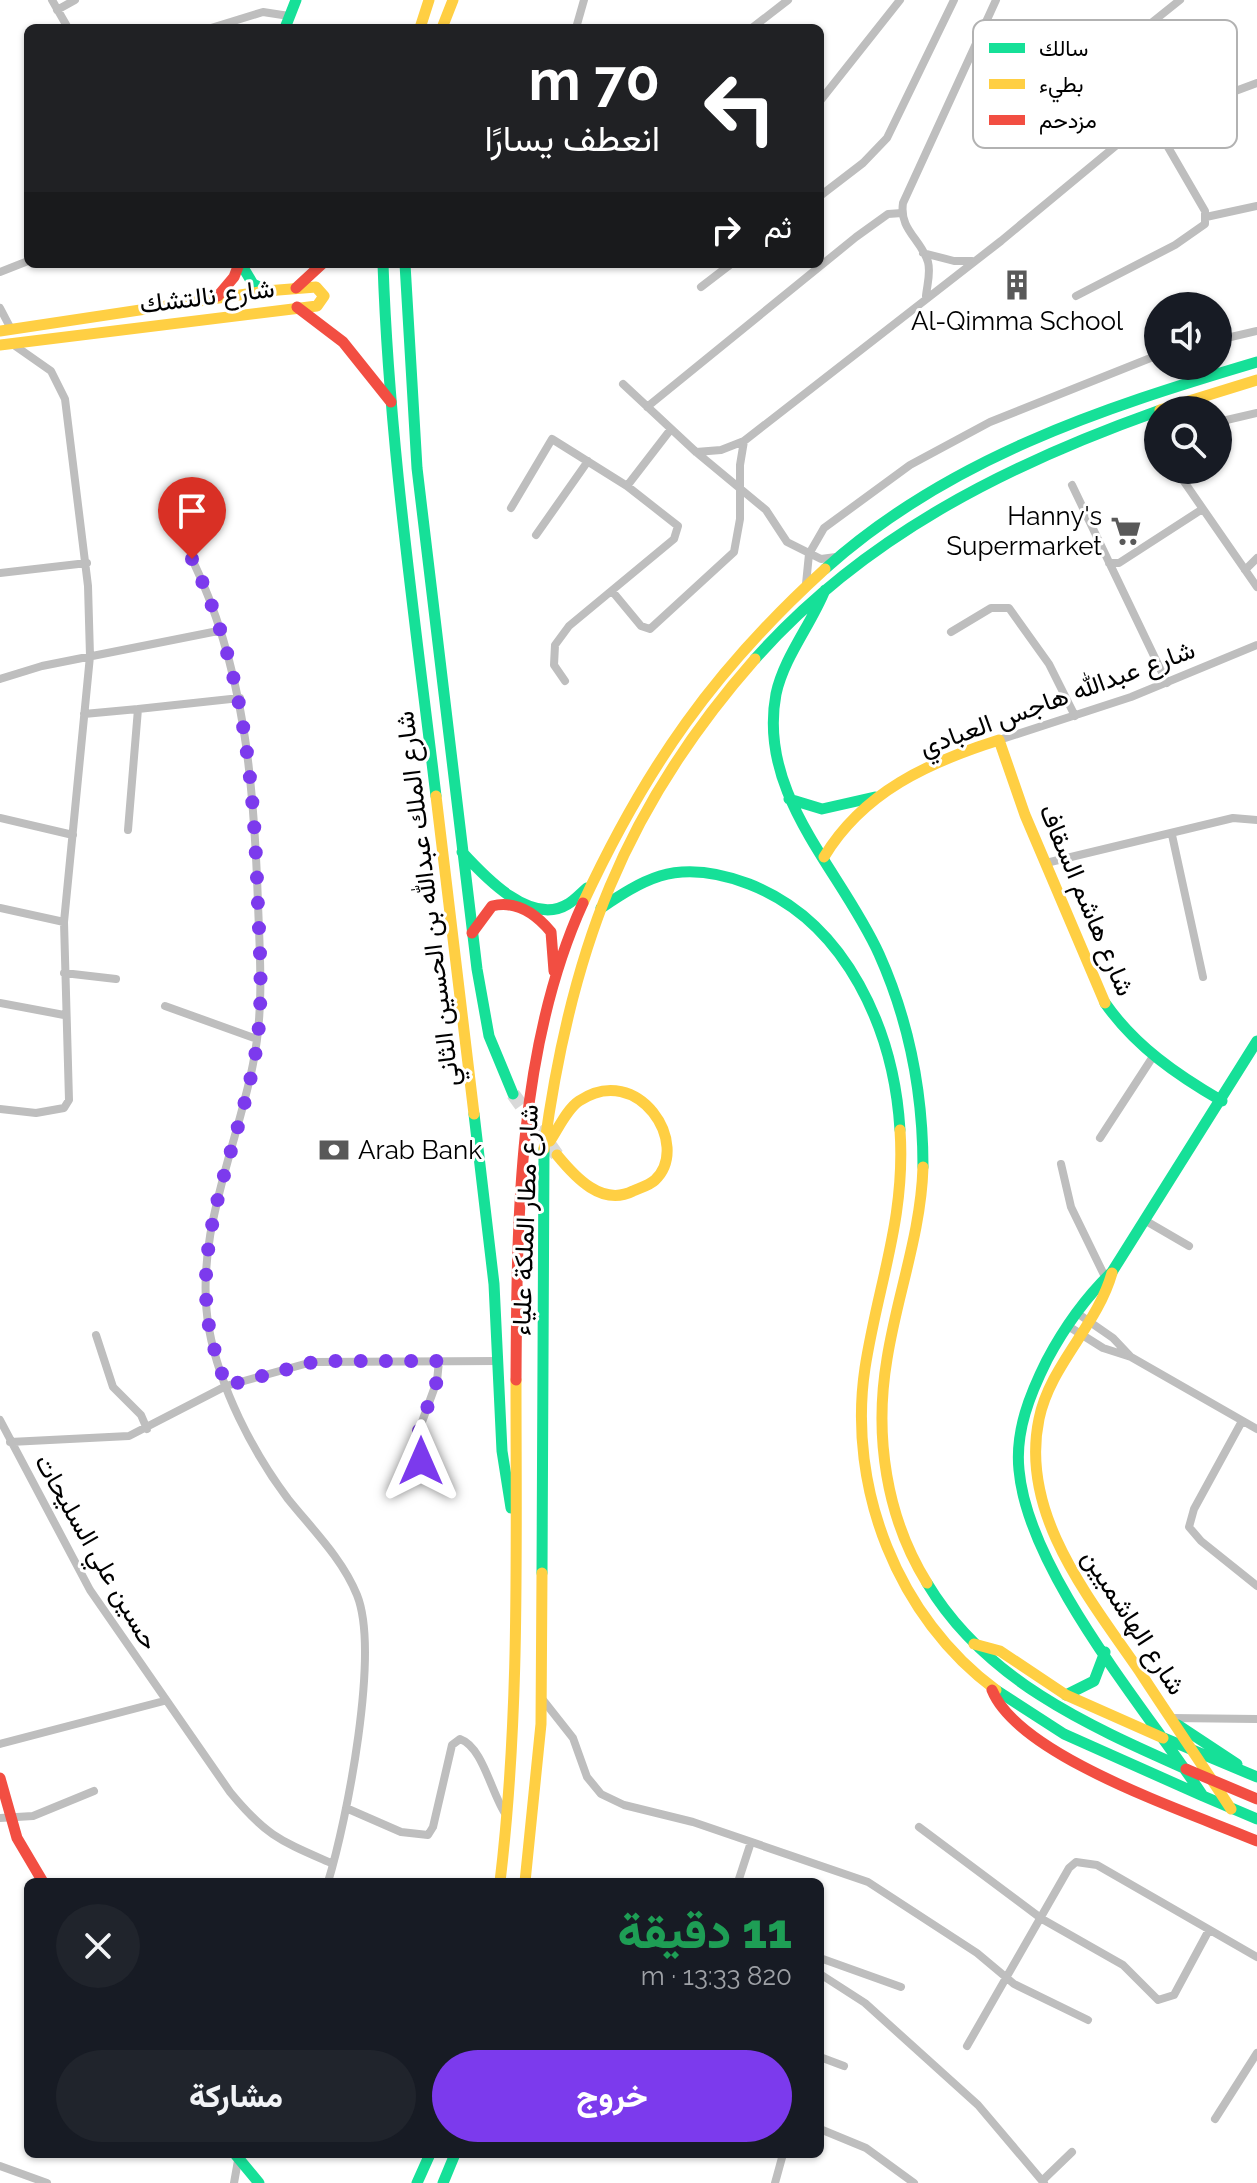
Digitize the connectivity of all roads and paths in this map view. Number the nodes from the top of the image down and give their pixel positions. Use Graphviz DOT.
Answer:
graph roads {
  1 [pos="52,0"];
  2 [pos="75,0"];
  3 [pos="296,0"];
  4 [pos="429,0"];
  5 [pos="453,0"];
  6 [pos="584,0"];
  7 [pos="788,0"];
  8 [pos="887,0"];
  9 [pos="954,0"];
  10 [pos="996,0"];
  11 [pos="1180,0"];
  12 [pos="898,2"];
  13 [pos="57,10"];
  14 [pos="987,20"];
  15 [pos="1155,20"];
  16 [pos="287,22"];
  17 [pos="66,24"];
  18 [pos="224,24"];
  19 [pos="421,24"];
  20 [pos="444,24"];
  21 [pos="577,24"];
  22 [pos="757,24"];
  23 [pos="973,49"];
  24 [pos="1257,83"];
  25 [pos="1237,91"];
  26 [pos="824,96"];
  27 [pos="1114,148"];
  28 [pos="1168,148"];
  29 [pos="824,193"];
  30 [pos="1257,206"];
  31 [pos="902,213"];
  32 [pos="1206,217"];
  33 [pos="923,253"];
  34 [pos="973,261"];
  35 [pos="24,263"];
  36 [pos="824,263"];
  37 [pos="238,268"];
  38 [pos="243,268"];
  39 [pos="318,268"];
  40 [pos="383,268"];
  41 [pos="405,268"];
  42 [pos="726,268"];
  43 [pos="818,268"];
  44 [pos="0,272"];
  45 [pos="701,287"];
  46 [pos="296,288"];
  47 [pos="266,291"];
  48 [pos="925,296"];
  49 [pos="1076,296"];
  50 [pos="217,297"];
  51 [pos="297,307"];
  52 [pos="0,308"];
  53 [pos="5,330"];
  54 [pos="1257,331"];
  55 [pos="1232,337"];
  56 [pos="5,344"];
  57 [pos="1144,361"];
  58 [pos="1257,362"];
  59 [pos="1257,380"];
  60 [pos="623,384"];
  61 [pos="1205,396"];
  62 [pos="391,402"];
  63 [pos="647,407"];
  64 [pos="1257,413"];
  65 [pos="1144,415"];
  66 [pos="1232,419"];
  67 [pos="671,429"];
  68 [pos="744,441"];
  69 [pos="696,452"];
  70 [pos="588,461"];
  71 [pos="1185,484"];
  72 [pos="1072,485"];
  73 [pos="627,486"];
  74 [pos="740,490"];
  75 [pos="511,508"];
  76 [pos="1201,510"];
  77 [pos="536,535"];
  78 [pos="809,554"];
  79 [pos="839,556"];
  80 [pos="1257,558"];
  81 [pos="192,559"];
  82 [pos="87,563"];
  83 [pos="1109,563"];
  84 [pos="1245,570"];
  85 [pos="0,573"];
  86 [pos="806,585"];
  87 [pos="1257,587"];
  88 [pos="826,589"];
  89 [pos="612,591"];
  90 [pos="223,630"];
  91 [pos="951,632"];
  92 [pos="1257,645"];
  93 [pos="90,656"];
  94 [pos="0,679"];
  95 [pos="565,681"];
  96 [pos="1167,683"];
  97 [pos="0,686"];
  98 [pos="240,698"];
  99 [pos="138,709"];
  100 [pos="84,714"];
  101 [pos="1075,716"];
  102 [pos="999,740"];
  103 [pos="875,797"];
  104 [pos="789,799"];
  105 [pos="0,818"];
  106 [pos="1257,820"];
  107 [pos="128,830"];
  108 [pos="73,835"];
  109 [pos="1172,835"];
  110 [pos="462,852"];
  111 [pos="824,857"];
  112 [pos="1046,863"];
  113 [pos="591,884"];
  114 [pos="0,908"];
  115 [pos="601,908"];
  116 [pos="64,922"];
  117 [pos="472,934"];
  118 [pos="64,973"];
  119 [pos="1203,977"];
  120 [pos="116,979"];
  121 [pos="551,997"];
  122 [pos="0,1003"];
  123 [pos="165,1006"];
  124 [pos="64,1015"];
  125 [pos="257,1039"];
  126 [pos="1257,1041"];
  127 [pos="1154,1055"];
  128 [pos="513,1094"];
  129 [pos="1222,1101"];
  130 [pos="0,1109"];
  131 [pos="1100,1138"];
  132 [pos="544,1152"];
  133 [pos="557,1155"];
  134 [pos="1061,1164"];
  135 [pos="1146,1221"];
  136 [pos="1189,1246"];
  137 [pos="1109,1278"];
  138 [pos="1077,1313"];
  139 [pos="1091,1322"];
  140 [pos="1068,1326"];
  141 [pos="96,1335"];
  142 [pos="1082,1336"];
  143 [pos="1131,1357"];
  144 [pos="439,1361"];
  145 [pos="498,1361"];
  146 [pos="226,1386"];
  147 [pos="861,1406"];
  148 [pos="883,1415"];
  149 [pos="0,1420"];
  150 [pos="1241,1423"];
  151 [pos="147,1429"];
  152 [pos="1257,1429"];
  153 [pos="10,1442"];
  154 [pos="405,1460"];
  155 [pos="517,1529"];
  156 [pos="1257,1586"];
  157 [pos="973,1644"];
  158 [pos="1105,1652"];
  159 [pos="992,1690"];
  160 [pos="1066,1695"];
  161 [pos="541,1698"];
  162 [pos="164,1701"];
  163 [pos="557,1717"];
  164 [pos="1257,1719"];
  165 [pos="1172,1720"];
  166 [pos="540,1729"];
  167 [pos="1163,1738"];
  168 [pos="0,1744"];
  169 [pos="1193,1752"];
  170 [pos="1186,1769"];
  171 [pos="1256,1776"];
  172 [pos="0,1778"];
  173 [pos="1213,1781"];
  174 [pos="94,1791"];
  175 [pos="512,1791"];
  176 [pos="492,1793"];
  177 [pos="1203,1796"];
  178 [pos="1257,1799"];
  179 [pos="346,1808"];
  180 [pos="1231,1809"];
  181 [pos="4,1818"];
  182 [pos="509,1819"];
  183 [pos="1257,1819"];
  184 [pos="919,1827"];
  185 [pos="1257,1841"];
  186 [pos="751,1842"];
  187 [pos="333,1864"];
  188 [pos="41,1878"];
  189 [pos="329,1878"];
  190 [pos="501,1878"];
  191 [pos="525,1878"];
  192 [pos="739,1878"];
  193 [pos="1042,1919"];
  194 [pos="1209,1930"];
  195 [pos="1257,1957"];
  196 [pos="824,1959"];
  197 [pos="824,1977"];
  198 [pos="1005,1977"];
  199 [pos="901,1987"];
  200 [pos="1088,2020"];
  201 [pos="967,2046"];
  202 [pos="1257,2053"];
  203 [pos="824,2058"];
  204 [pos="844,2066"];
  205 [pos="1215,2119"];
  206 [pos="824,2131"];
  207 [pos="1072,2152"];
  208 [pos="237,2158"];
  209 [pos="239,2158"];
  210 [pos="428,2158"];
  211 [pos="453,2158"];
  212 [pos="782,2158"];
  213 [pos="0,2166"];
  214 [pos="1043,2182"];
  215 [pos="47,2183"];
  216 [pos="234,2183"];
  217 [pos="259,2183"];
  218 [pos="417,2183"];
  219 [pos="443,2183"];
  220 [pos="775,2183"];
  221 [pos="914,2183"];
  1 -- 13 [label="street"];
  2 -- 13 [label="street"];
  3 -- 16 [label="main road"];
  4 -- 19 [label="main road"];
  5 -- 20 [label="main road"];
  6 -- 21 [label="street"];
  7 -- 22 [label="street"];
  8 -- 12 [label="street"];
  9 -- 29 [label="street"];
  10 -- 14 [label="street"];
  11 -- 15 [label="street"];
  12 -- 26 [label="street"];
  13 -- 17 [label="street"];
  16 -- 18 [label="street"];
  23 -- 31 [label="street"];
  24 -- 25 [label="street"];
  27 -- 34 [label="street"];
  28 -- 32 [label="street"];
  30 -- 32 [label="street"];
  31 -- 33 [label="street"];
  31 -- 36 [label="street"];
  32 -- 49 [label="street"];
  33 -- 34 [label="street"];
  33 -- 48 [label="street"];
  34 -- 48 [label="street"];
  35 -- 44 [label="street"];
  37 -- 50 [label="main road"];
  38 -- 47 [label="main road"];
  39 -- 46 [label="main road"];
  40 -- 62 [label="main road, شارع الملك عبدالله بن الحسين الثاني"];
  41 -- 110 [label="main road, شارع الملك عبدالله بن الحسين الثاني"];
  42 -- 45 [label="street"];
  43 -- 63 [label="street"];
  46 -- 47 [label="main road, شارع نالتشك"];
  46 -- 51 [label="main road, شارع نالتشك"];
  47 -- 50 [label="main road, شارع نالتشك"];
  48 -- 68 [label="street"];
  50 -- 53 [label="main road, شارع نالتشك"];
  51 -- 56 [label="main road, شارع نالتشك"];
  51 -- 62 [label="main road"];
  52 -- 53 [label="street"];
  54 -- 55 [label="street"];
  56 -- 82 [label="street"];
  57 -- 78 [label="street"];
  58 -- 79 [label="main road, شارع مطار الملكة علياء"];
  59 -- 61 [label="main road, شارع مطار الملكة علياء"];
  60 -- 63 [label="street"];
  62 -- 145 [label="main road, شارع الملك عبدالله بن الحسين الثاني"];
  63 -- 67 [label="street"];
  64 -- 66 [label="street"];
  65 -- 88 [label="main road, شارع مطار الملكة علياء"];
  67 -- 69 [label="street"];
  67 -- 73 [label="street"];
  68 -- 69 [label="street"];
  68 -- 74 [label="street"];
  69 -- 74 [label="street"];
  70 -- 73 [label="street"];
  70 -- 75 [label="street"];
  70 -- 77 [label="street"];
  71 -- 76 [label="street"];
  72 -- 83 [label="street"];
  73 -- 89 [label="street"];
  74 -- 78 [label="street"];
  74 -- 89 [label="street"];
  76 -- 83 [label="street"];
  76 -- 84 [label="street"];
  78 -- 79 [label="street"];
  78 -- 86 [label="street"];
  79 -- 86 [label="main road, شارع مطار الملكة علياء"];
  80 -- 84 [label="street"];
  81 -- 90 [label="street"];
  82 -- 85 [label="street"];
  82 -- 93 [label="street"];
  83 -- 96 [label="street"];
  84 -- 87 [label="street"];
  86 -- 113 [label="main road, شارع مطار الملكة علياء"];
  88 -- 104 [label="main road"];
  88 -- 115 [label="main road, شارع مطار الملكة علياء"];
  89 -- 95 [label="street"];
  90 -- 93 [label="street"];
  90 -- 98 [label="street"];
  91 -- 101 [label="street"];
  92 -- 96 [label="street, شارع عبدالله هاجس العبادي"];
  93 -- 94 [label="street"];
  93 -- 100 [label="street"];
  94 -- 97 [label="street"];
  96 -- 101 [label="street, شارع عبدالله هاجس العبادي"];
  98 -- 99 [label="street"];
  98 -- 125 [label="street"];
  99 -- 100 [label="street"];
  99 -- 107 [label="street"];
  100 -- 108 [label="street"];
  101 -- 102 [label="street, شارع عبدالله هاجس العبادي"];
  102 -- 103 [label="main road, شارع عبدالله هاجس العبادي"];
  102 -- 112 [label="main road, شارع هاشم السقاف"];
  103 -- 104 [label="main road, شارع عبدالله هاجس العبادي"];
  103 -- 111 [label="main road, شارع عبدالله هاجس العبادي"];
  104 -- 111 [label="main road"];
  105 -- 108 [label="street"];
  106 -- 109 [label="street"];
  108 -- 116 [label="street"];
  109 -- 112 [label="street"];
  109 -- 119 [label="street"];
  110 -- 113 [label="main road"];
  110 -- 117 [label="main road, شارع الملك عبدالله بن الحسين الثاني"];
  111 -- 148 [label="main road"];
  112 -- 127 [label="main road, شارع هاشم السقاف"];
  113 -- 121 [label="main road, شارع مطار الملكة علياء"];
  114 -- 116 [label="street"];
  115 -- 132 [label="main road, شارع مطار الملكة علياء"];
  115 -- 147 [label="main road"];
  116 -- 118 [label="street"];
  117 -- 121 [label="main road"];
  117 -- 128 [label="main road, شارع الملك عبدالله بن الحسين الثاني"];
  118 -- 120 [label="street"];
  118 -- 124 [label="street"];
  121 -- 155 [label="main road, شارع مطار الملكة علياء"];
  122 -- 124 [label="street"];
  123 -- 125 [label="street"];
  124 -- 130 [label="street"];
  125 -- 146 [label="street"];
  126 -- 129 [label="main road"];
  127 -- 129 [label="main road, شارع هاشم السقاف"];
  127 -- 131 [label="street"];
  129 -- 135 [label="main road, شارع الهاشميين"];
  132 -- 133 [label="main road"];
  132 -- 161 [label="main road, شارع مطار الملكة علياء"];
  134 -- 137 [label="street"];
  135 -- 136 [label="street"];
  135 -- 137 [label="main road, شارع الهاشميين"];
  137 -- 138 [label="main road, شارع الهاشميين"];
  137 -- 139 [label="main road, شارع الهاشميين"];
  138 -- 139 [label="street"];
  138 -- 140 [label="main road, شارع الهاشميين"];
  139 -- 142 [label="main road, شارع الهاشميين"];
  139 -- 143 [label="street"];
  140 -- 142 [label="street"];
  140 -- 158 [label="main road, شارع الهاشميين"];
  141 -- 151 [label="street"];
  142 -- 143 [label="street"];
  142 -- 165 [label="main road, شارع الهاشميين"];
  143 -- 150 [label="street"];
  144 -- 145 [label="street"];
  144 -- 146 [label="street"];
  144 -- 154 [label="street"];
  145 -- 155 [label="main road, شارع الملك عبدالله بن الحسين الثاني"];
  146 -- 151 [label="street"];
  146 -- 179 [label="street"];
  147 -- 148 [label="main road"];
  147 -- 159 [label="main road"];
  148 -- 157 [label="main road"];
  149 -- 153 [label="street, حسين علي السليحات"];
  150 -- 152 [label="street"];
  150 -- 156 [label="street"];
  151 -- 153 [label="street"];
  153 -- 162 [label="street, حسين علي السليحات"];
  155 -- 175 [label="main road, شارع مطار الملكة علياء"];
  157 -- 160 [label="main road"];
  157 -- 170 [label="main road"];
  158 -- 160 [label="main road"];
  158 -- 167 [label="main road, شارع الهاشميين"];
  159 -- 177 [label="main road"];
  159 -- 185 [label="main road"];
  160 -- 167 [label="main road"];
  161 -- 163 [label="street"];
  161 -- 166 [label="main road, شارع مطار الملكة علياء"];
  162 -- 168 [label="street"];
  162 -- 187 [label="street, حسين علي السليحات"];
  163 -- 166 [label="street"];
  163 -- 186 [label="street"];
  164 -- 165 [label="street"];
  165 -- 169 [label="main road, شارع الهاشميين"];
  165 -- 171 [label="main road"];
  166 -- 191 [label="main road, شارع مطار الملكة علياء"];
  167 -- 169 [label="main road"];
  167 -- 170 [label="main road, شارع الهاشميين"];
  169 -- 171 [label="main road"];
  169 -- 173 [label="main road, شارع الهاشميين"];
  170 -- 173 [label="main road"];
  170 -- 177 [label="main road, شارع الهاشميين"];
  172 -- 181 [label="main road"];
  173 -- 178 [label="main road"];
  173 -- 180 [label="main road, شارع الهاشميين"];
  174 -- 181 [label="street"];
  175 -- 176 [label="street"];
  175 -- 182 [label="main road, شارع مطار الملكة علياء"];
  176 -- 179 [label="street"];
  176 -- 182 [label="street"];
  177 -- 180 [label="main road"];
  179 -- 187 [label="street"];
  180 -- 183 [label="main road"];
  181 -- 188 [label="main road"];
  182 -- 190 [label="main road, شارع مطار الملكة علياء"];
  184 -- 193 [label="street"];
  186 -- 192 [label="street"];
  186 -- 198 [label="street"];
  187 -- 189 [label="street"];
  193 -- 194 [label="street"];
  193 -- 194 [label="street"];
  193 -- 198 [label="street"];
  194 -- 195 [label="street"];
  196 -- 199 [label="street"];
  197 -- 214 [label="street"];
  198 -- 200 [label="street"];
  198 -- 201 [label="street"];
  202 -- 205 [label="street"];
  203 -- 204 [label="street"];
  206 -- 221 [label="street"];
  207 -- 214 [label="street"];
  208 -- 216 [label="street"];
  209 -- 217 [label="main road"];
  210 -- 218 [label="main road"];
  211 -- 219 [label="main road"];
  212 -- 220 [label="street"];
  213 -- 215 [label="street"];
}
